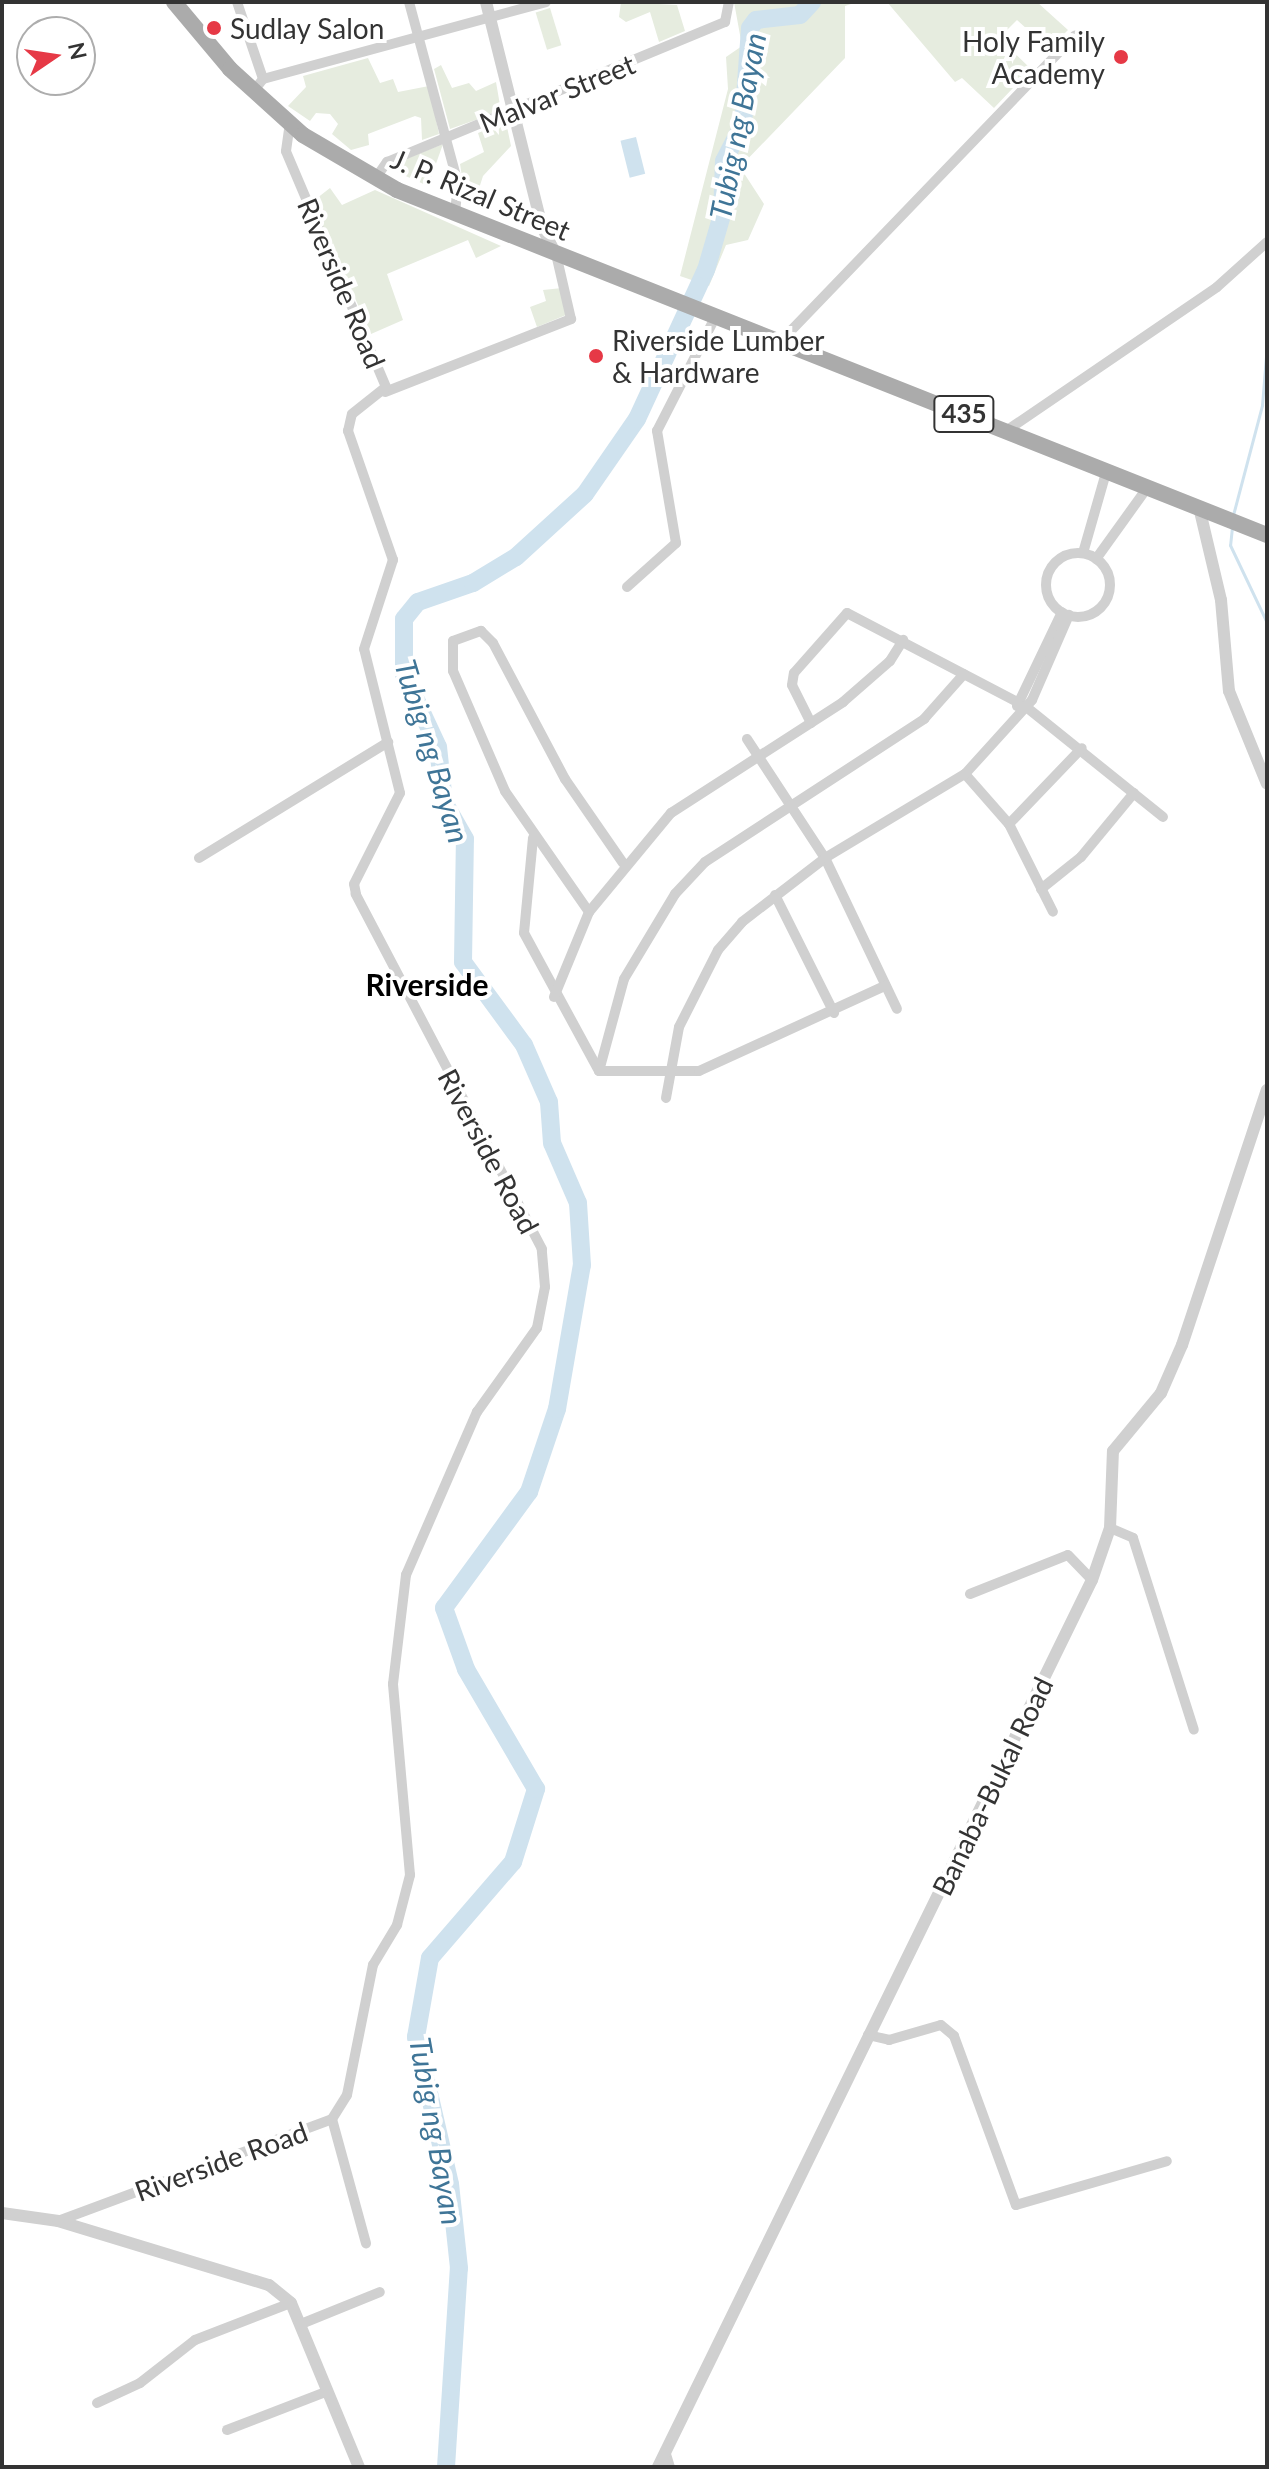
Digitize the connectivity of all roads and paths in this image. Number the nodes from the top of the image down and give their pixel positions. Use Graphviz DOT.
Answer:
graph roads {
  1 [pos="174,2"];
  2 [pos="237,2"];
  3 [pos="409,2"];
  4 [pos="486,2"];
  5 [pos="546,2"];
  6 [pos="729,2"];
  7 [pos="490,18"];
  8 [pos="1075,36"];
  9 [pos="420,38"];
  10 [pos="258,85"];
  11 [pos="512,114"];
  12 [pos="290,122"];
  13 [pos="447,137"];
  14 [pos="377,176"];
  15 [pos="456,211"];
  16 [pos="1267,242"];
  17 [pos="554,251"];
  18 [pos="712,311"];
  19 [pos="781,341"];
  20 [pos="385,392"];
  21 [pos="1006,431"];
  22 [pos="1106,473"];
  23 [pos="1147,488"];
  24 [pos="1199,507"];
  25 [pos="1267,535"];
  26 [pos="1083,553"];
  27 [pos="1096,559"];
  28 [pos="627,587"];
  29 [pos="1065,614"];
  30 [pos="903,640"];
  31 [pos="1033,670"];
  32 [pos="964,674"];
  33 [pos="1045,676"];
  34 [pos="1022,704"];
  35 [pos="811,723"];
  36 [pos="747,739"];
  37 [pos="388,742"];
  38 [pos="1082,748"];
  39 [pos="761,753"];
  40 [pos="965,774"];
  41 [pos="1267,784"];
  42 [pos="1134,793"];
  43 [pos="792,801"];
  44 [pos="1163,817"];
  45 [pos="1009,824"];
  46 [pos="533,838"];
  47 [pos="199,858"];
  48 [pos="825,858"];
  49 [pos="623,863"];
  50 [pos="1041,889"];
  51 [pos="775,895"];
  52 [pos="589,912"];
  53 [pos="1053,912"];
  54 [pos="885,986"];
  55 [pos="554,997"];
  56 [pos="897,1009"];
  57 [pos="834,1013"];
  58 [pos="599,1071"];
  59 [pos="667,1075"];
  60 [pos="1267,1090"];
  61 [pos="666,1098"];
  62 [pos="1110,1528"];
  63 [pos="1092,1580"];
  64 [pos="970,1594"];
  65 [pos="1194,1730"];
  66 [pos="868,2035"];
  67 [pos="332,2119"];
  68 [pos="1167,2161"];
  69 [pos="2,2213"];
  70 [pos="58,2221"];
  71 [pos="366,2243"];
  72 [pos="380,2292"];
  73 [pos="291,2303"];
  74 [pos="301,2324"];
  75 [pos="328,2391"];
  76 [pos="97,2403"];
  77 [pos="227,2430"];
  78 [pos="665,2451"];
  79 [pos="359,2467"];
  80 [pos="658,2467"];
  81 [pos="670,2467"];
  1 -- 10 [label="main road, J. P. Rizal Street / 435"];
  2 -- 10 [label="street"];
  3 -- 9 [label="street"];
  4 -- 7 [label="street"];
  5 -- 7 [label="street"];
  6 -- 11 [label="street, Malvar Street"];
  7 -- 9 [label="street"];
  7 -- 11 [label="street"];
  8 -- 19 [label="street"];
  9 -- 10 [label="street"];
  9 -- 13 [label="street"];
  10 -- 12 [label="main road, J. P. Rizal Street / 435"];
  11 -- 13 [label="street, Malvar Street"];
  11 -- 17 [label="street"];
  12 -- 14 [label="main road, J. P. Rizal Street / 435"];
  12 -- 20 [label="street, Riverside Road"];
  13 -- 14 [label="street, Malvar Street"];
  13 -- 15 [label="street"];
  14 -- 15 [label="main road, J. P. Rizal Street / 435"];
  15 -- 17 [label="main road, J. P. Rizal Street / 435"];
  16 -- 21 [label="street"];
  17 -- 18 [label="main road, J. P. Rizal Street / 435"];
  17 -- 20 [label="street"];
  18 -- 19 [label="main road, 435"];
  18 -- 28 [label="street"];
  19 -- 21 [label="main road, 435"];
  20 -- 37 [label="street, Riverside Road"];
  21 -- 22 [label="main road, 435"];
  22 -- 23 [label="main road, 435"];
  22 -- 26 [label="street"];
  23 -- 24 [label="main road, 435"];
  23 -- 27 [label="street"];
  24 -- 25 [label="main road, 435"];
  24 -- 41 [label="street"];
  26 -- 27 [label="street"];
  26 -- 29 [label="street"];
  27 -- 29 [label="street"];
  29 -- 31 [label="street"];
  29 -- 33 [label="street"];
  30 -- 32 [label="street"];
  30 -- 35 [label="street"];
  30 -- 35 [label="street"];
  31 -- 33 [label="street"];
  31 -- 34 [label="street"];
  32 -- 34 [label="street"];
  32 -- 43 [label="street"];
  33 -- 34 [label="street"];
  34 -- 38 [label="street"];
  34 -- 40 [label="street"];
  35 -- 39 [label="street"];
  36 -- 39 [label="street"];
  37 -- 47 [label="street"];
  37 -- 67 [label="street, Riverside Road"];
  38 -- 42 [label="street"];
  38 -- 45 [label="street"];
  39 -- 43 [label="street"];
  39 -- 49 [label="street"];
  40 -- 45 [label="street"];
  40 -- 48 [label="street"];
  42 -- 44 [label="street"];
  42 -- 50 [label="street"];
  43 -- 48 [label="street"];
  43 -- 58 [label="street"];
  45 -- 50 [label="street"];
  46 -- 49 [label="street"];
  46 -- 52 [label="street"];
  46 -- 55 [label="street"];
  48 -- 51 [label="street"];
  48 -- 54 [label="street"];
  49 -- 52 [label="street"];
  50 -- 53 [label="street"];
  51 -- 57 [label="street"];
  51 -- 59 [label="street"];
  52 -- 55 [label="street"];
  54 -- 56 [label="street"];
  54 -- 57 [label="street"];
  55 -- 58 [label="street"];
  57 -- 59 [label="street"];
  58 -- 59 [label="street"];
  59 -- 61 [label="street"];
  60 -- 62 [label="street, Banaba-Bukal Road"];
  62 -- 63 [label="street, Banaba-Bukal Road"];
  62 -- 65 [label="street"];
  63 -- 64 [label="street"];
  63 -- 66 [label="street, Banaba-Bukal Road"];
  66 -- 68 [label="street"];
  66 -- 78 [label="street, Banaba-Bukal Road"];
  67 -- 70 [label="street, Riverside Road"];
  67 -- 71 [label="street"];
  69 -- 70 [label="street"];
  70 -- 73 [label="street"];
  72 -- 74 [label="street"];
  73 -- 74 [label="street"];
  73 -- 76 [label="street"];
  74 -- 75 [label="street"];
  75 -- 77 [label="street"];
  75 -- 79 [label="street"];
  78 -- 80 [label="street, Banaba-Bukal Road"];
  78 -- 81 [label="street"];
}
